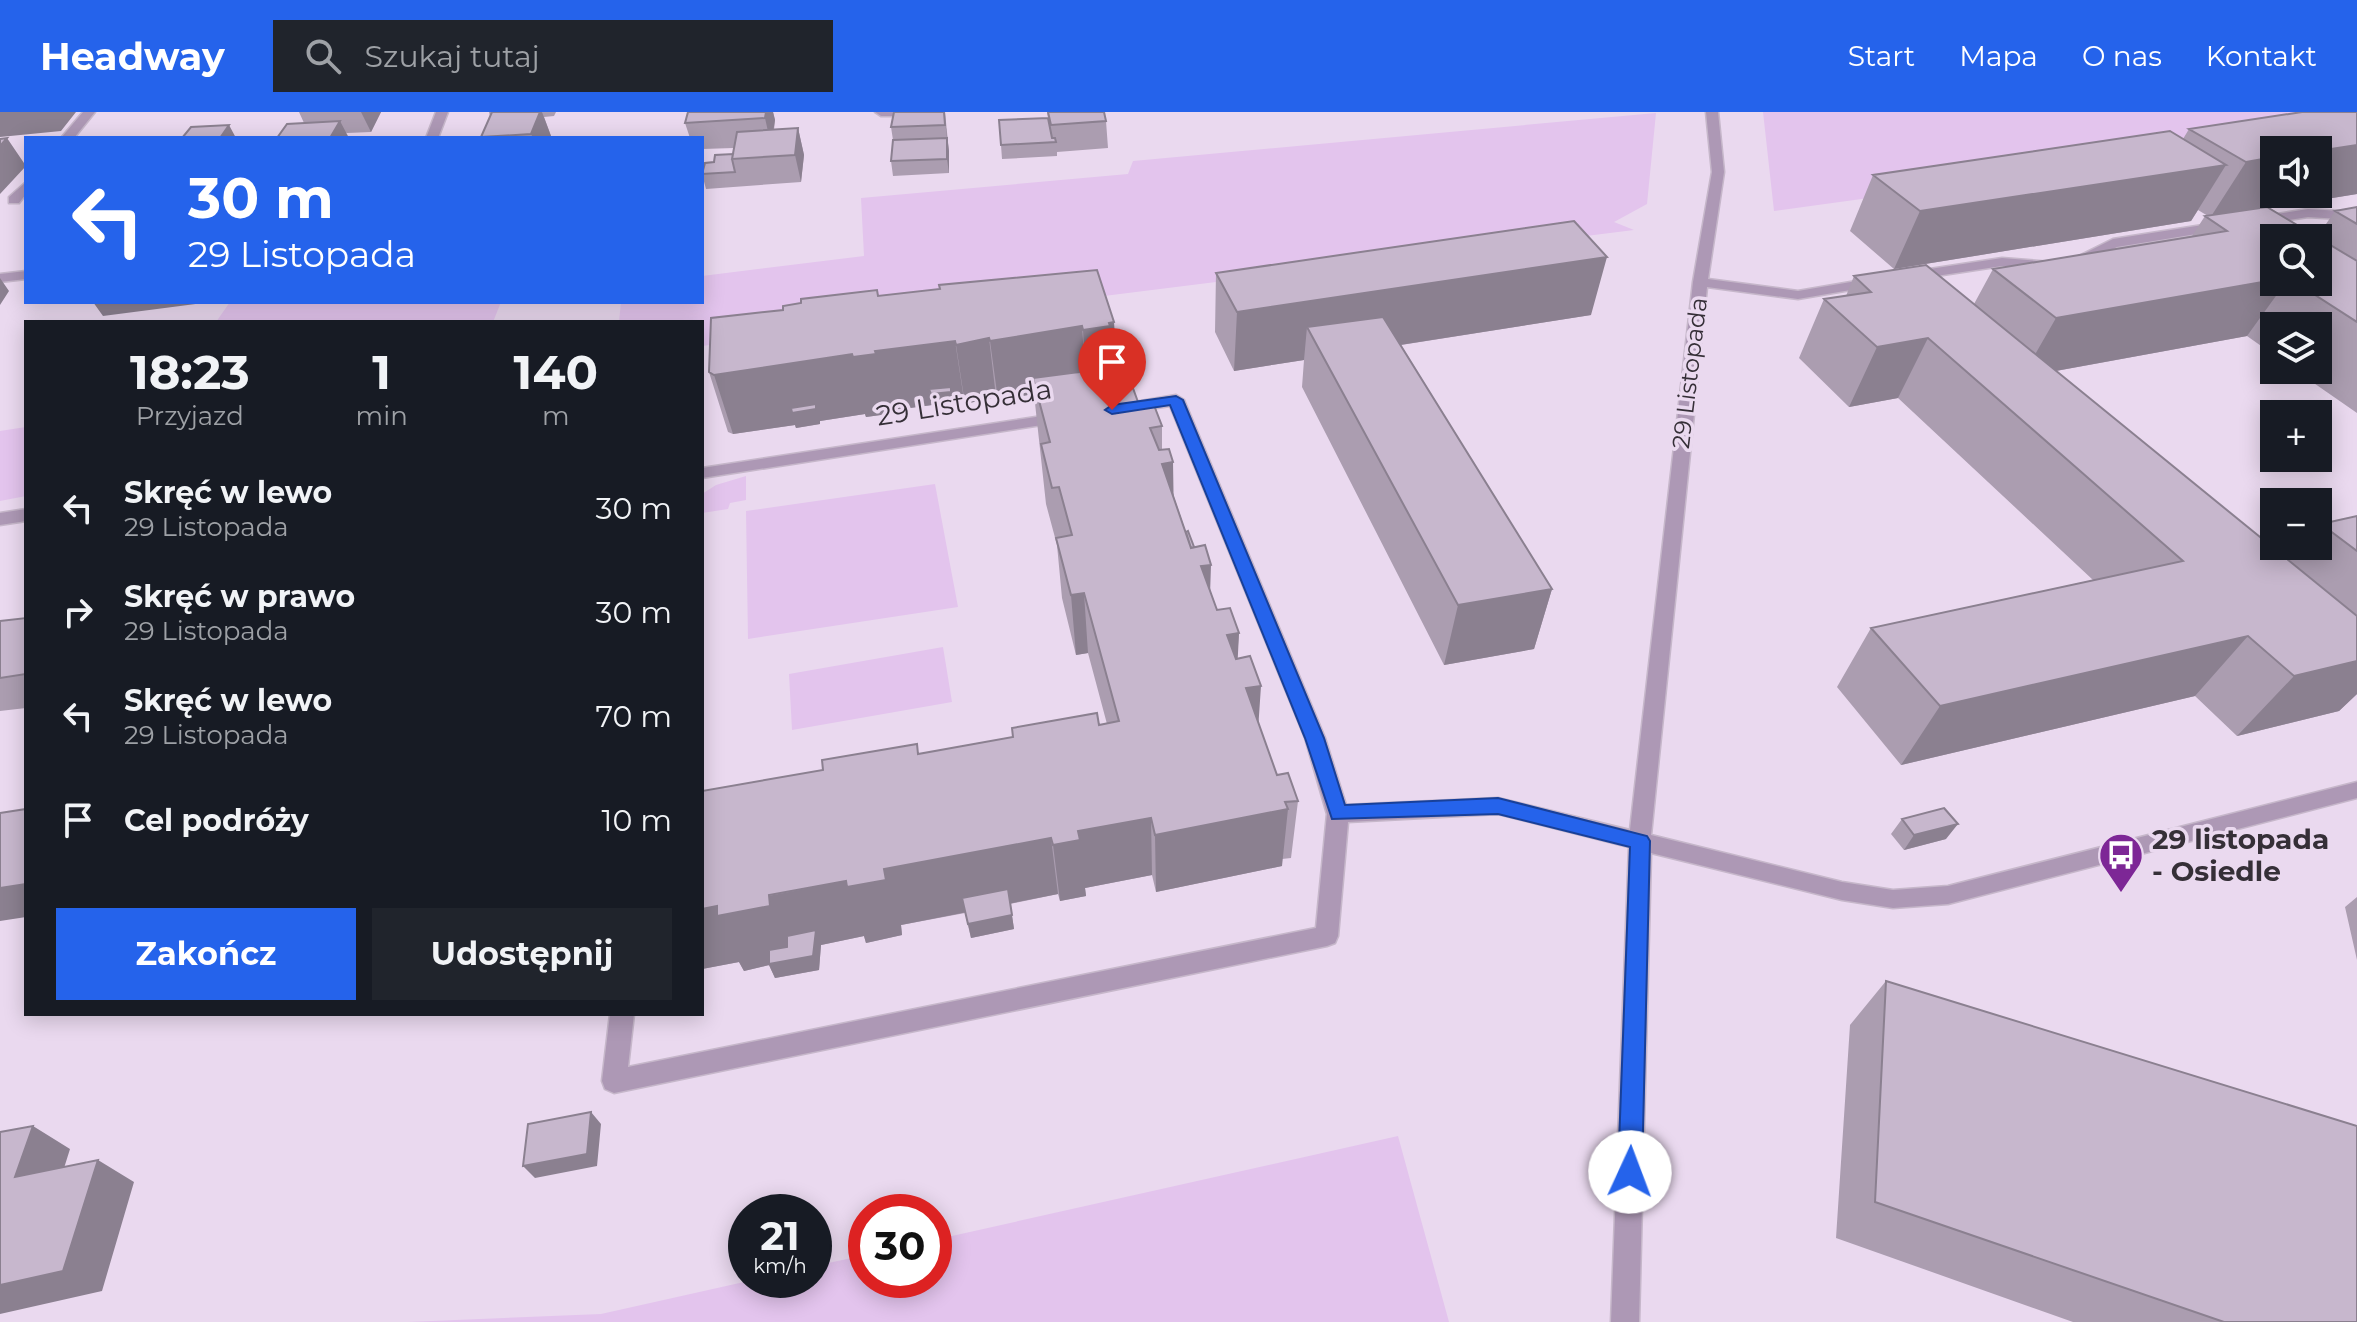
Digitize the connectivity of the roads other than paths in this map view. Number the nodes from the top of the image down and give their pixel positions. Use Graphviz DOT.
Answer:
graph roads {
  1 [pos="89,112"];
  2 [pos="442,112"];
  3 [pos="881,112"];
  4 [pos="927,112"];
  5 [pos="1712,112"];
  6 [pos="69,136"];
  7 [pos="433,136"];
  8 [pos="24,188"];
  9 [pos="14,200"];
  10 [pos="2357,216"];
  11 [pos="24,275"];
  12 [pos="0,278"];
  13 [pos="1700,282"];
  14 [pos="1112,410"];
  15 [pos="1081,415"];
  16 [pos="704,473"];
  17 [pos="24,515"];
  18 [pos="0,519"];
  19 [pos="2357,790"];
  20 [pos="1338,814"];
  21 [pos="1640,841"];
  22 [pos="622,1016"];
  23 [pos="1625,1322"];
  1 -- 6 [label="street"];
  2 -- 7 [label="street"];
  3 -- 4 [label="street"];
  5 -- 13 [label="street"];
  8 -- 9 [label="street"];
  10 -- 13 [label="street, 29 Listopada"];
  11 -- 12 [label="street"];
  13 -- 21 [label="street, 29 Listopada"];
  14 -- 20 [label="street"];
  15 -- 16 [label="street, 29 Listopada"];
  17 -- 18 [label="street"];
  19 -- 21 [label="street"];
  20 -- 21 [label="street"];
  20 -- 22 [label="street"];
  21 -- 23 [label="street, 29 Listopada"];
}
